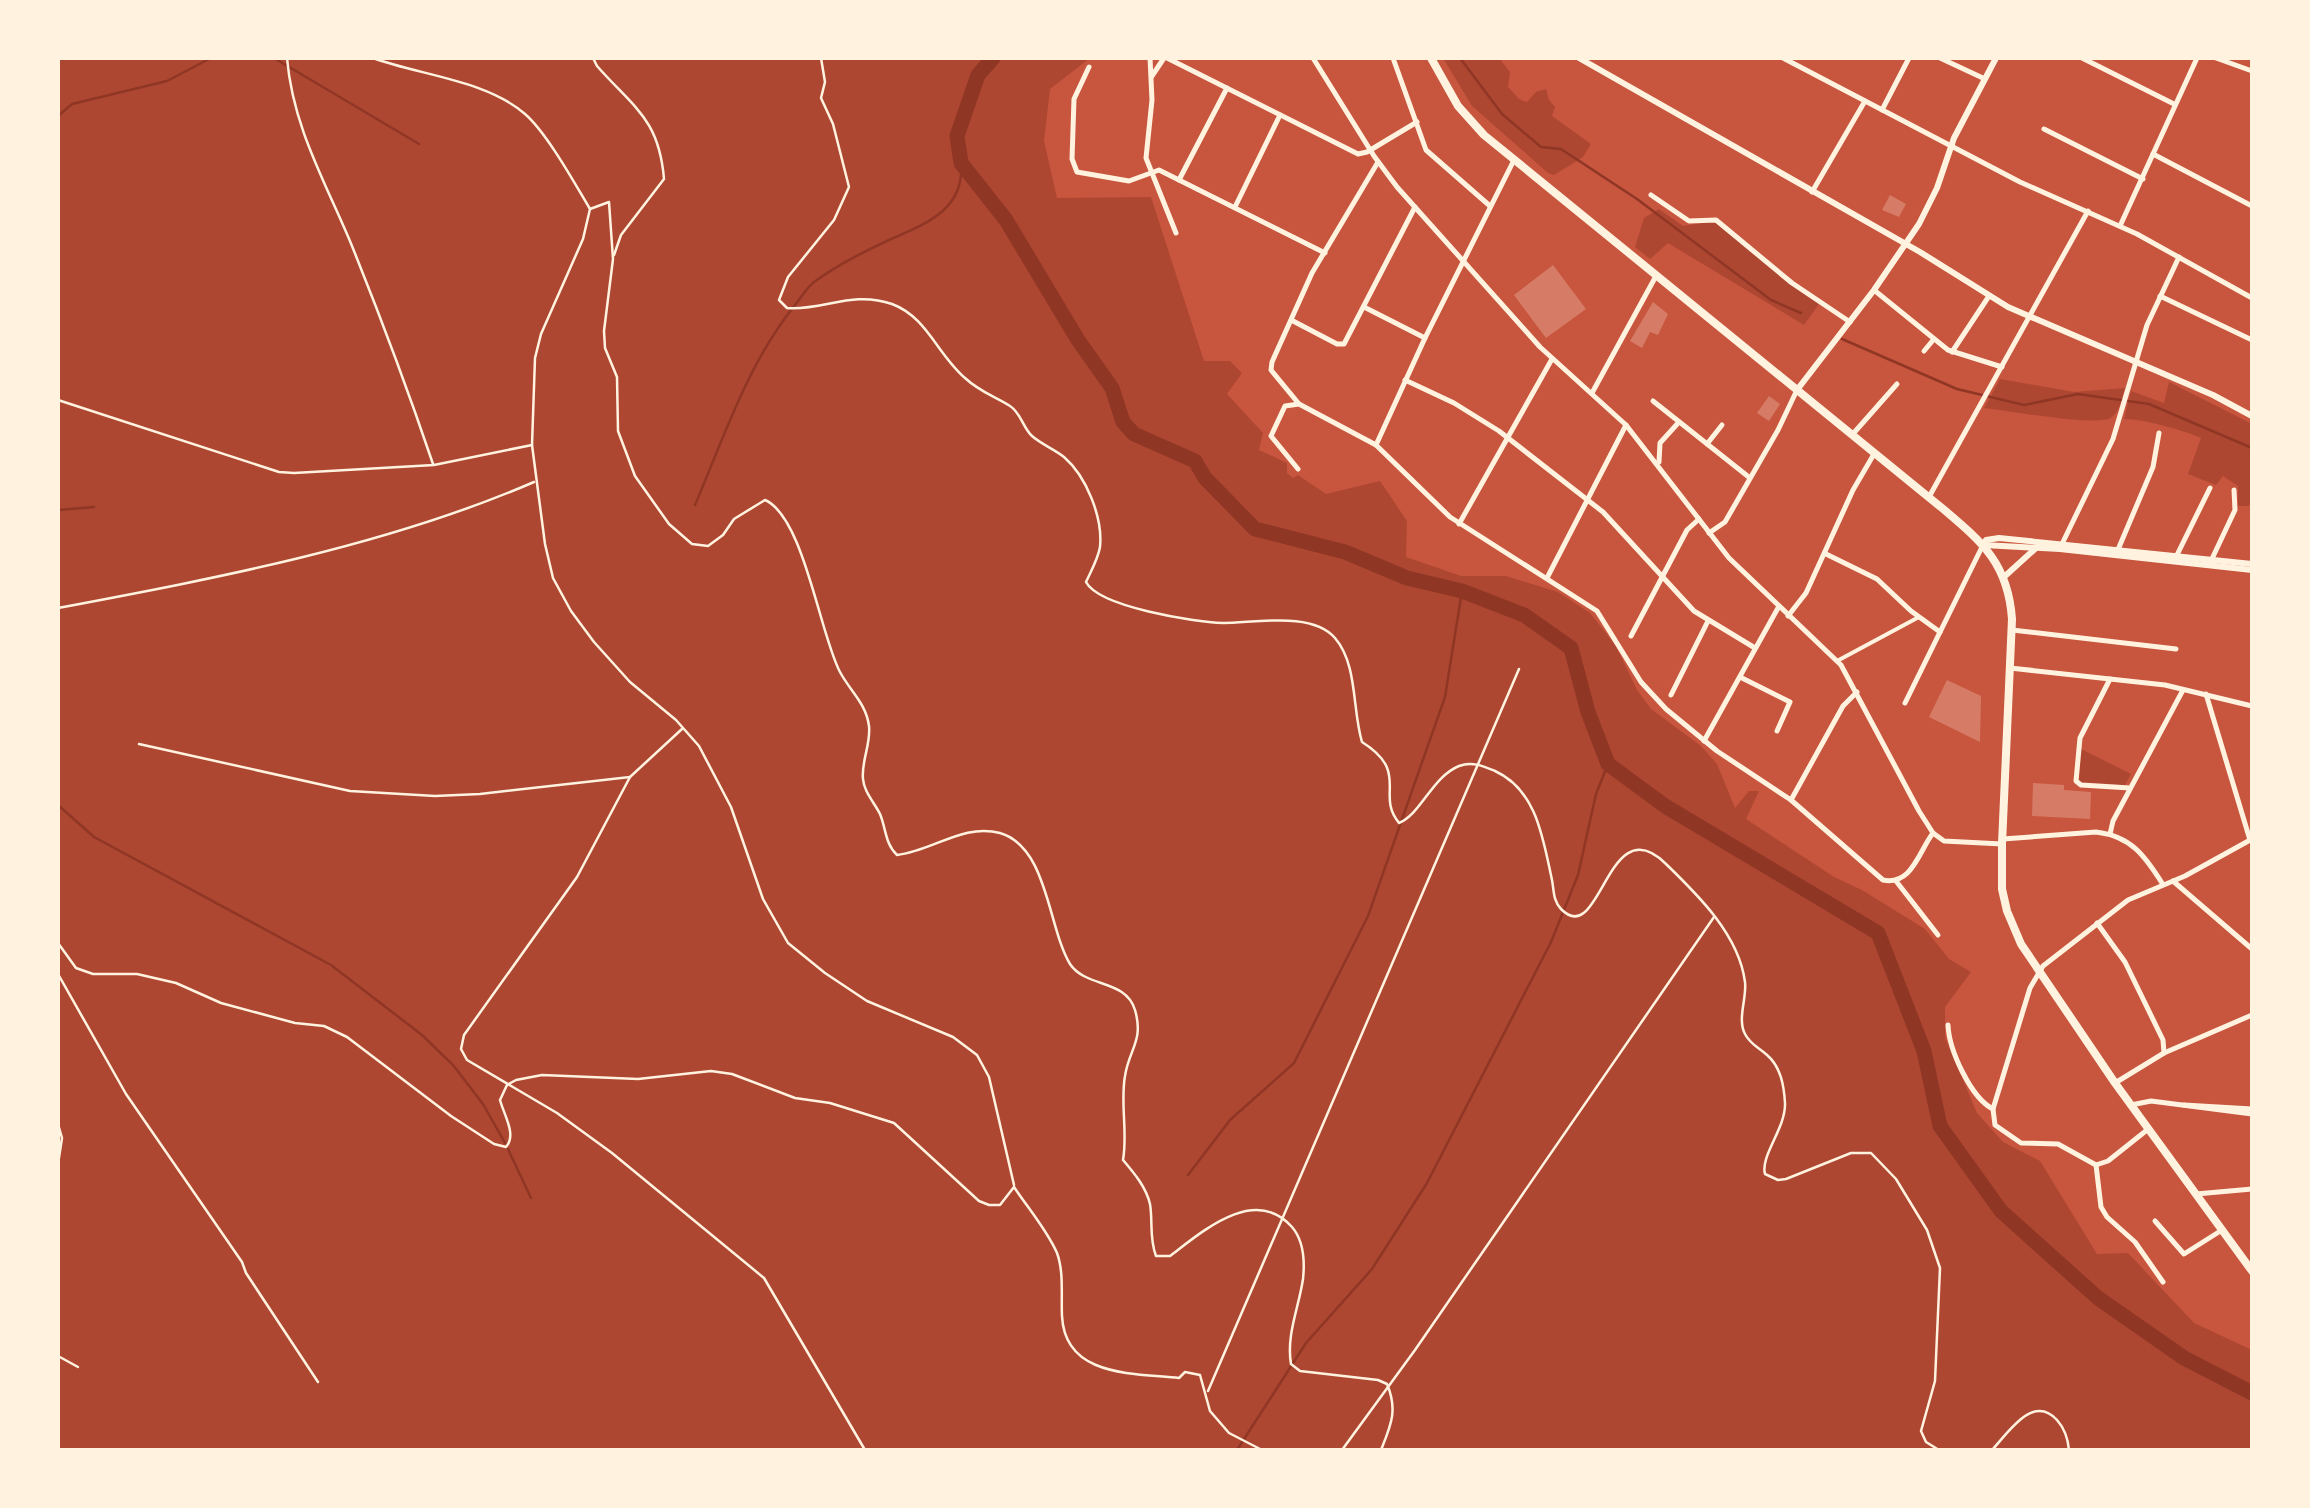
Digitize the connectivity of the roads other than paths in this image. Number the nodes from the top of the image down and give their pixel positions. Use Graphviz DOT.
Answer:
graph roads {
  1 [pos="1150,58"];
  2 [pos="1166,58"];
  3 [pos="1312,58"];
  4 [pos="1393,58"];
  5 [pos="1431,58"];
  6 [pos="1579,58"];
  7 [pos="1783,58"];
  8 [pos="1804,58"];
  9 [pos="1909,58"];
  10 [pos="1940,58"];
  11 [pos="1996,58"];
  12 [pos="2082,58"];
  13 [pos="2197,58"];
  14 [pos="2216,58"];
  15 [pos="1592,61"];
  16 [pos="1800,66"];
  17 [pos="1089,68"];
  18 [pos="2252,71"];
  19 [pos="1151,76"];
  20 [pos="1985,80"];
  21 [pos="1227,88"];
  22 [pos="1865,101"];
  23 [pos="2174,104"];
  24 [pos="1882,110"];
  25 [pos="1280,115"];
  26 [pos="1417,122"];
  27 [pos="2044,129"];
  28 [pos="1951,145"];
  29 [pos="1370,150"];
  30 [pos="2153,154"];
  31 [pos="1514,160"];
  32 [pos="1378,162"];
  33 [pos="1149,172"];
  34 [pos="2143,179"];
  35 [pos="1179,180"];
  36 [pos="1812,192"];
  37 [pos="1651,195"];
  38 [pos="1415,206"];
  39 [pos="1490,206"];
  40 [pos="2252,206"];
  41 [pos="1235,208"];
  42 [pos="2088,211"];
  43 [pos="2120,226"];
  44 [pos="1176,234"];
  45 [pos="1906,244"];
  46 [pos="1324,253"];
  47 [pos="2179,257"];
  48 [pos="1464,260"];
  49 [pos="1656,276"];
  50 [pos="1874,290"];
  51 [pos="1989,296"];
  52 [pos="2160,296"];
  53 [pos="2252,298"];
  54 [pos="1364,307"];
  55 [pos="2030,318"];
  56 [pos="1292,320"];
  57 [pos="1850,322"];
  58 [pos="1425,338"];
  59 [pos="1934,339"];
  60 [pos="2252,340"];
  61 [pos="1924,352"];
  62 [pos="1952,352"];
  63 [pos="1552,359"];
  64 [pos="2135,362"];
  65 [pos="2003,367"];
  66 [pos="1406,380"];
  67 [pos="1897,384"];
  68 [pos="1797,390"];
  69 [pos="1592,393"];
  70 [pos="1653,401"];
  71 [pos="1299,404"];
  72 [pos="2252,416"];
  73 [pos="1679,422"];
  74 [pos="1626,425"];
  75 [pos="1722,425"];
  76 [pos="2159,433"];
  77 [pos="1852,436"];
  78 [pos="1507,439"];
  79 [pos="1707,444"];
  80 [pos="1376,445"];
  81 [pos="1874,454"];
  82 [pos="1659,464"];
  83 [pos="1298,469"];
  84 [pos="1750,478"];
  85 [pos="2210,488"];
  86 [pos="2234,490"];
  87 [pos="1928,498"];
  88 [pos="1587,499"];
  89 [pos="1700,519"];
  90 [pos="1459,524"];
  91 [pos="1709,534"];
  92 [pos="1983,545"];
  93 [pos="2061,547"];
  94 [pos="2038,548"];
  95 [pos="2116,553"];
  96 [pos="1826,554"];
  97 [pos="2175,559"];
  98 [pos="2210,563"];
  99 [pos="2252,567"];
  100 [pos="1662,576"];
  101 [pos="2004,577"];
  102 [pos="1547,578"];
  103 [pos="1778,606"];
  104 [pos="1788,616"];
  105 [pos="1919,617"];
  106 [pos="1708,621"];
  107 [pos="2012,630"];
  108 [pos="1940,632"];
  109 [pos="1631,636"];
  110 [pos="1755,648"];
  111 [pos="2176,649"];
  112 [pos="1837,661"];
  113 [pos="2010,668"];
  114 [pos="1740,677"];
  115 [pos="2110,679"];
  116 [pos="2183,689"];
  117 [pos="1858,692"];
  118 [pos="2206,694"];
  119 [pos="1671,695"];
  120 [pos="1905,703"];
  121 [pos="2251,706"];
  122 [pos="2252,715"];
  123 [pos="1777,730"];
  124 [pos="1704,740"];
  125 [pos="2130,788"];
  126 [pos="1792,800"];
  127 [pos="1933,833"];
  128 [pos="2110,834"];
  129 [pos="2251,840"];
  130 [pos="2002,842"];
  131 [pos="1896,881"];
  132 [pos="2173,881"];
  133 [pos="2162,884"];
  134 [pos="2097,922"];
  135 [pos="1938,935"];
  136 [pos="2252,948"];
  137 [pos="2039,971"];
  138 [pos="2252,1014"];
  139 [pos="1948,1025"];
  140 [pos="2164,1053"];
  141 [pos="2115,1082"];
  142 [pos="2131,1104"];
  143 [pos="1993,1109"];
  144 [pos="2252,1112"];
  145 [pos="2148,1130"];
  146 [pos="2096,1165"];
  147 [pos="2252,1189"];
  148 [pos="2196,1194"];
  149 [pos="2155,1221"];
  150 [pos="2222,1230"];
  151 [pos="2252,1271"];
  152 [pos="2163,1282"];
  1 -- 19 [label="street"];
  2 -- 19 [label="street"];
  2 -- 21 [label="street"];
  3 -- 29 [label="street"];
  4 -- 26 [label="street"];
  5 -- 31 [label="main road"];
  6 -- 15 [label="street"];
  7 -- 16 [label="street"];
  8 -- 16 [label="street"];
  9 -- 24 [label="street"];
  10 -- 20 [label="street"];
  11 -- 20 [label="street"];
  12 -- 23 [label="street"];
  13 -- 23 [label="street"];
  14 -- 18 [label="street"];
  15 -- 36 [label="street"];
  16 -- 22 [label="street"];
  17 -- 33 [label="street"];
  19 -- 33 [label="street"];
  20 -- 28 [label="street"];
  21 -- 25 [label="street"];
  21 -- 35 [label="street"];
  22 -- 24 [label="street"];
  22 -- 36 [label="street"];
  23 -- 30 [label="street"];
  24 -- 28 [label="street"];
  25 -- 29 [label="street"];
  25 -- 41 [label="street"];
  26 -- 29 [label="street"];
  26 -- 39 [label="street"];
  27 -- 34 [label="street"];
  28 -- 42 [label="street"];
  28 -- 45 [label="street"];
  29 -- 32 [label="street"];
  30 -- 34 [label="street"];
  30 -- 40 [label="street"];
  31 -- 39 [label="street"];
  31 -- 49 [label="main road"];
  32 -- 38 [label="street"];
  32 -- 46 [label="street"];
  33 -- 35 [label="street"];
  33 -- 44 [label="street"];
  34 -- 43 [label="street"];
  35 -- 41 [label="street"];
  36 -- 45 [label="street"];
  37 -- 57 [label="street"];
  38 -- 48 [label="street"];
  38 -- 54 [label="street"];
  39 -- 48 [label="street"];
  41 -- 46 [label="street"];
  42 -- 43 [label="street"];
  42 -- 55 [label="street"];
  43 -- 47 [label="street"];
  45 -- 50 [label="street"];
  45 -- 51 [label="street"];
  46 -- 56 [label="street"];
  47 -- 52 [label="street"];
  47 -- 53 [label="street"];
  48 -- 58 [label="street"];
  48 -- 63 [label="street"];
  49 -- 68 [label="main road"];
  49 -- 69 [label="street"];
  50 -- 57 [label="street"];
  50 -- 59 [label="street"];
  51 -- 55 [label="street"];
  51 -- 62 [label="street"];
  52 -- 60 [label="street"];
  52 -- 64 [label="street"];
  54 -- 56 [label="street"];
  54 -- 58 [label="street"];
  55 -- 64 [label="street"];
  55 -- 65 [label="street"];
  56 -- 71 [label="street"];
  57 -- 68 [label="street"];
  58 -- 66 [label="street"];
  59 -- 61 [label="street"];
  59 -- 62 [label="street"];
  62 -- 65 [label="street"];
  63 -- 69 [label="street"];
  63 -- 78 [label="street"];
  64 -- 72 [label="street"];
  64 -- 93 [label="street"];
  65 -- 87 [label="street"];
  66 -- 78 [label="street"];
  66 -- 80 [label="street"];
  67 -- 77 [label="street"];
  68 -- 77 [label="main road"];
  68 -- 84 [label="street"];
  69 -- 74 [label="street"];
  70 -- 73 [label="street"];
  71 -- 80 [label="street"];
  71 -- 83 [label="street"];
  73 -- 79 [label="street"];
  73 -- 82 [label="street"];
  74 -- 82 [label="street"];
  74 -- 88 [label="street"];
  75 -- 79 [label="street"];
  76 -- 95 [label="street"];
  77 -- 81 [label="main road"];
  78 -- 88 [label="street"];
  78 -- 90 [label="street"];
  79 -- 84 [label="street"];
  80 -- 90 [label="street"];
  81 -- 87 [label="main road"];
  81 -- 96 [label="street"];
  82 -- 89 [label="street"];
  84 -- 91 [label="street"];
  85 -- 97 [label="street"];
  86 -- 98 [label="street"];
  87 -- 92 [label="main road"];
  88 -- 100 [label="street"];
  88 -- 102 [label="street"];
  89 -- 91 [label="street"];
  89 -- 100 [label="street"];
  90 -- 102 [label="street"];
  91 -- 103 [label="street"];
  92 -- 93 [label="street"];
  92 -- 94 [label="street"];
  92 -- 101 [label="main road"];
  92 -- 108 [label="street"];
  93 -- 94 [label="street"];
  93 -- 95 [label="street"];
  94 -- 101 [label="street"];
  95 -- 97 [label="street"];
  96 -- 104 [label="street"];
  96 -- 105 [label="street"];
  97 -- 98 [label="street"];
  98 -- 99 [label="street"];
  100 -- 106 [label="street"];
  100 -- 109 [label="street"];
  101 -- 107 [label="main road"];
  102 -- 124 [label="street"];
  103 -- 104 [label="street"];
  103 -- 110 [label="street"];
  104 -- 112 [label="street"];
  105 -- 108 [label="street"];
  105 -- 112 [label="street"];
  106 -- 110 [label="street"];
  106 -- 119 [label="street"];
  107 -- 111 [label="street"];
  107 -- 113 [label="main road"];
  108 -- 120 [label="street"];
  110 -- 114 [label="street"];
  112 -- 117 [label="street"];
  113 -- 115 [label="street"];
  113 -- 130 [label="main road"];
  114 -- 123 [label="street"];
  114 -- 124 [label="street"];
  115 -- 116 [label="street"];
  115 -- 125 [label="street"];
  116 -- 118 [label="street"];
  116 -- 125 [label="street"];
  117 -- 126 [label="street"];
  117 -- 127 [label="street"];
  118 -- 121 [label="street"];
  118 -- 129 [label="street"];
  121 -- 122 [label="street"];
  124 -- 126 [label="street"];
  125 -- 128 [label="street"];
  126 -- 131 [label="street"];
  127 -- 130 [label="street"];
  127 -- 131 [label="street"];
  128 -- 130 [label="street"];
  128 -- 133 [label="street"];
  129 -- 132 [label="street"];
  130 -- 137 [label="main road"];
  131 -- 135 [label="street"];
  132 -- 133 [label="street"];
  132 -- 136 [label="street"];
  133 -- 134 [label="street"];
  134 -- 137 [label="street"];
  134 -- 140 [label="street"];
  137 -- 141 [label="main road"];
  137 -- 143 [label="street"];
  138 -- 140 [label="street"];
  139 -- 143 [label="street"];
  140 -- 141 [label="street"];
  141 -- 142 [label="main road"];
  142 -- 144 [label="street"];
  142 -- 145 [label="main road"];
  143 -- 146 [label="street"];
  145 -- 146 [label="street"];
  145 -- 148 [label="main road"];
  146 -- 152 [label="street"];
  147 -- 148 [label="street"];
  148 -- 150 [label="main road"];
  149 -- 150 [label="street"];
  150 -- 151 [label="main road"];
}
